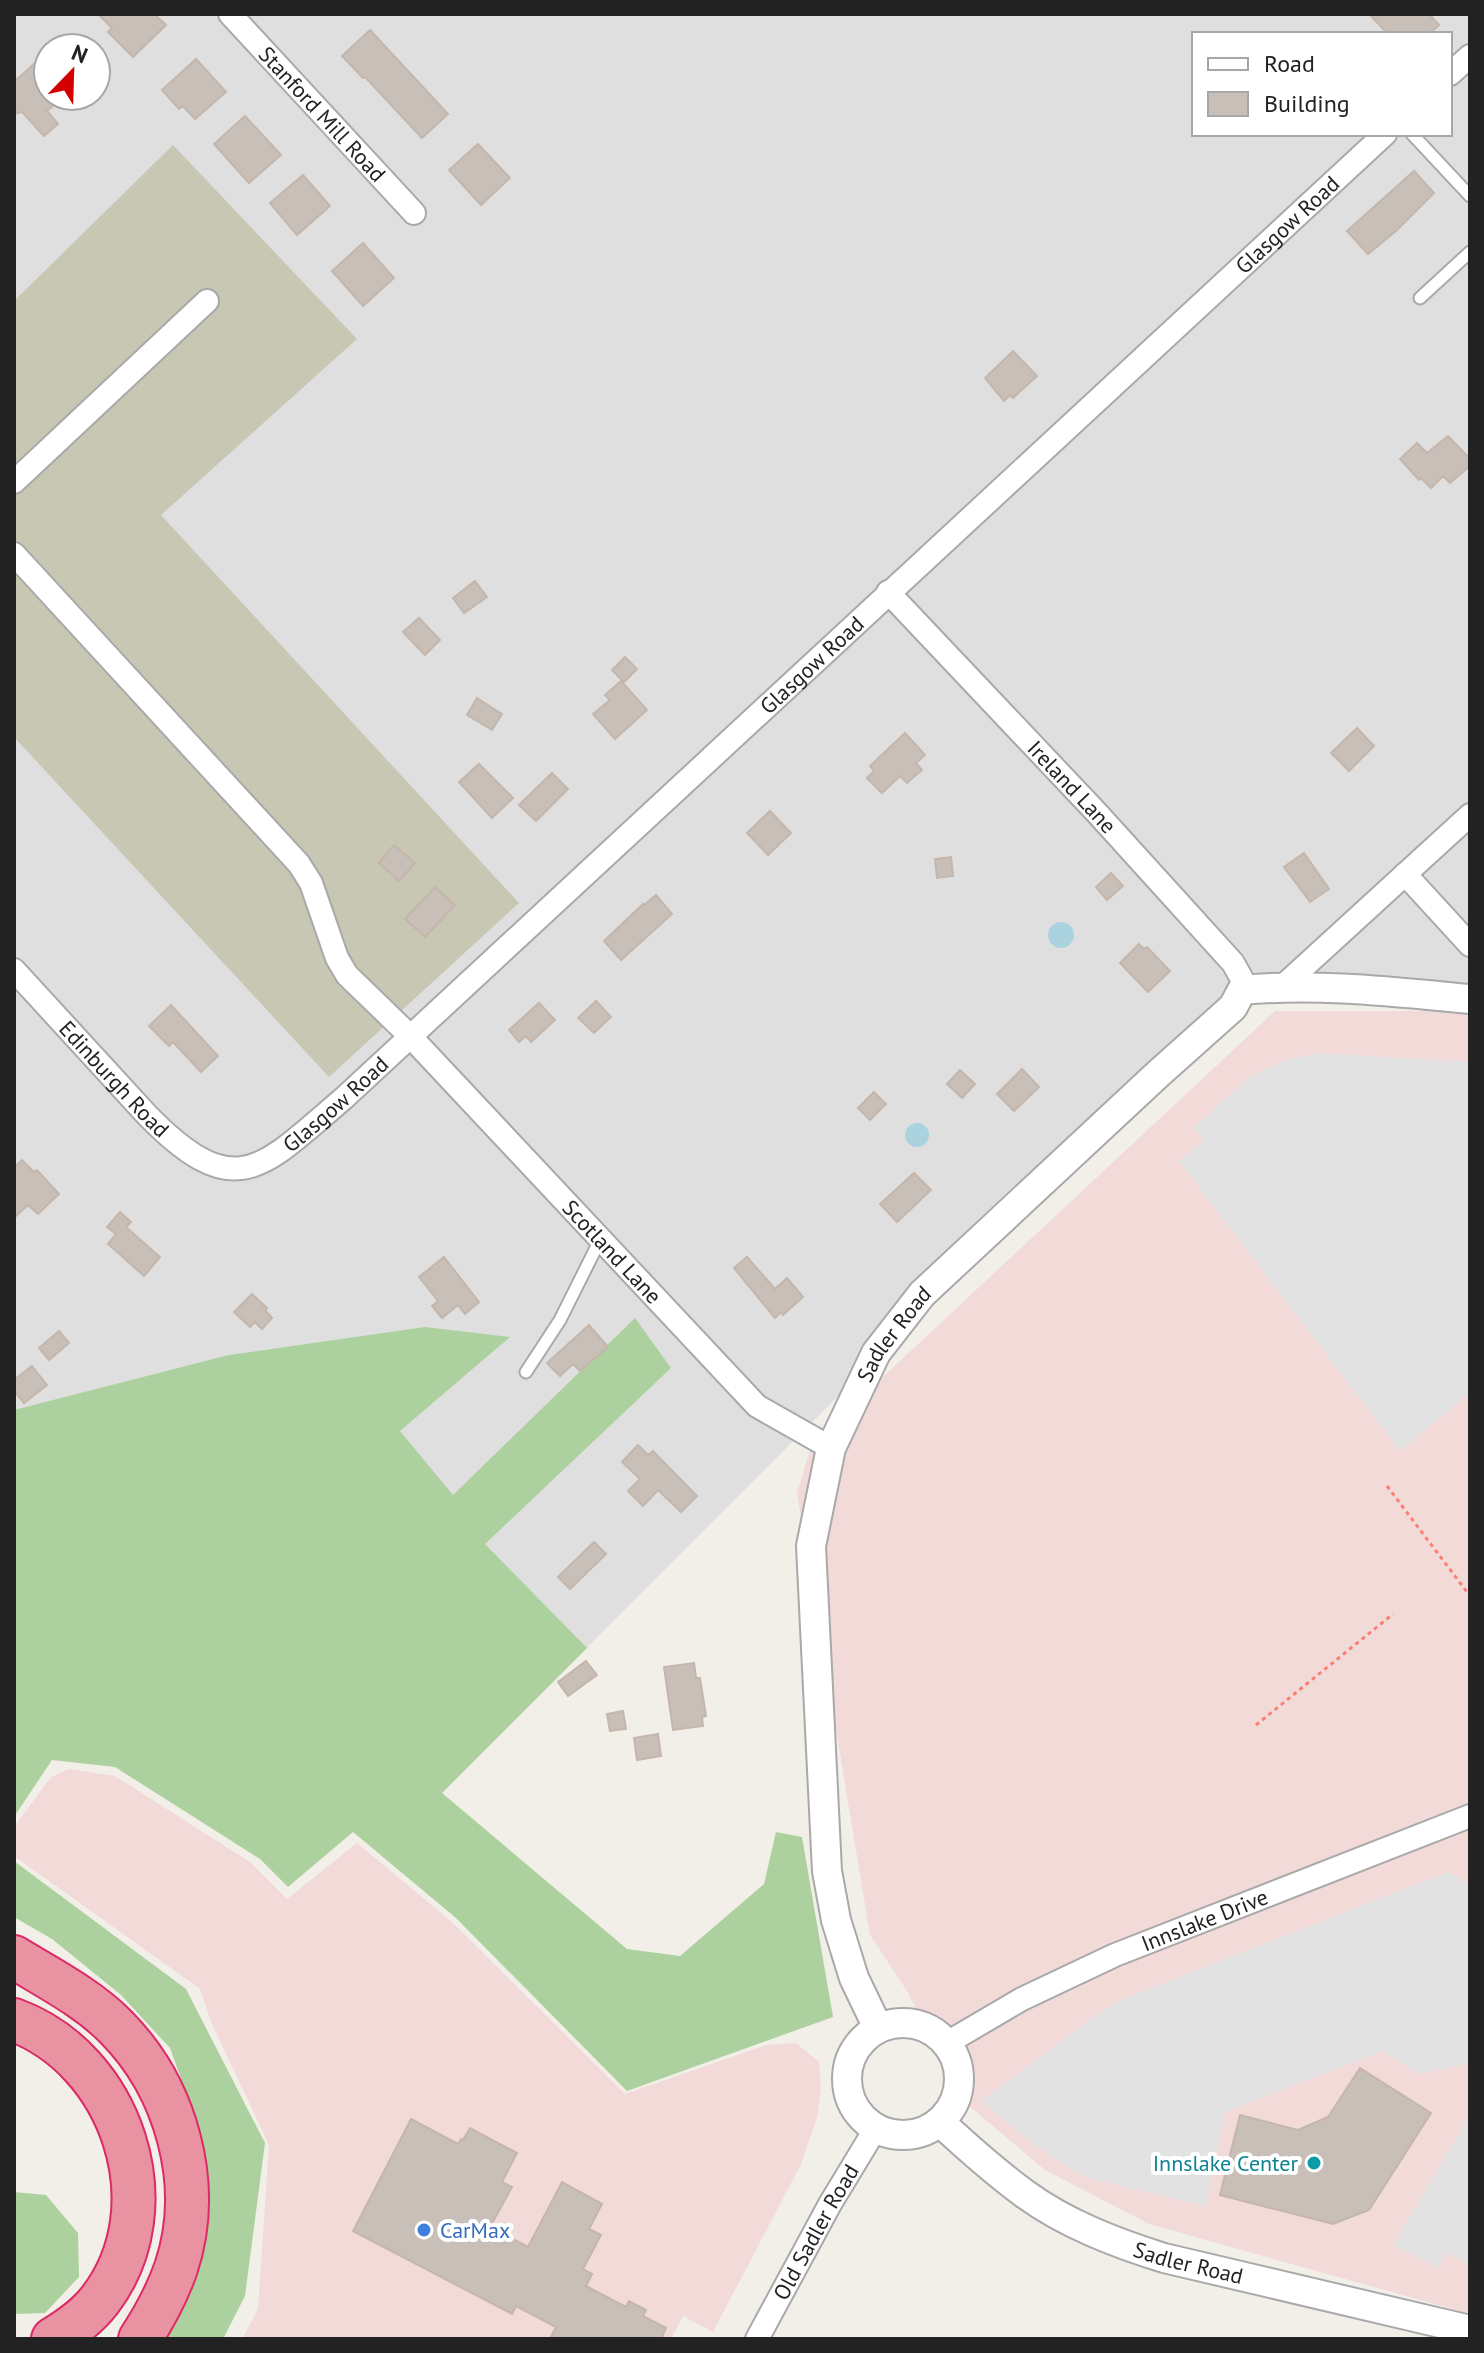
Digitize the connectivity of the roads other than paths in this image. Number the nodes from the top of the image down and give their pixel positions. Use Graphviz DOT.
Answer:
graph roads {
  1 [pos="230,14"];
  2 [pos="1470,56"];
  3 [pos="1452,72"];
  4 [pos="1383,136"];
  5 [pos="1414,136"];
  6 [pos="1470,196"];
  7 [pos="414,213"];
  8 [pos="1470,252"];
  9 [pos="1420,298"];
  10 [pos="207,301"];
  11 [pos="14,482"];
  12 [pos="14,554"];
  13 [pos="888,592"];
  14 [pos="1470,815"];
  15 [pos="1405,874"];
  16 [pos="1470,945"];
  17 [pos="14,970"];
  18 [pos="1283,986"];
  19 [pos="1242,990"];
  20 [pos="1470,999"];
  21 [pos="410,1036"];
  22 [pos="227,1169"];
  23 [pos="600,1240"];
  24 [pos="526,1372"];
  25 [pos="831,1448"];
  26 [pos="1470,1816"];
  27 [pos="14,1957"];
  28 [pos="14,2020"];
  29 [pos="878,2028"];
  30 [pos="947,2043"];
  31 [pos="940,2122"];
  32 [pos="876,2128"];
  33 [pos="1470,2330"];
  34 [pos="53,2339"];
  35 [pos="140,2339"];
  36 [pos="757,2339"];
  1 -- 7 [label="street, Stanford Mill Road"];
  2 -- 3 [label="street"];
  4 -- 13 [label="street, Glasgow Road"];
  5 -- 6 [label="lane"];
  8 -- 9 [label="lane"];
  10 -- 11 [label="street"];
  12 -- 21 [label="street, Scotland Lane"];
  13 -- 19 [label="street, Ireland Lane"];
  13 -- 21 [label="street, Glasgow Road"];
  14 -- 15 [label="street"];
  15 -- 16 [label="street"];
  15 -- 18 [label="street"];
  17 -- 22 [label="street, Edinburgh Road"];
  18 -- 19 [label="street"];
  18 -- 20 [label="street"];
  19 -- 25 [label="street, Sadler Road"];
  21 -- 22 [label="street, Glasgow Road"];
  21 -- 23 [label="street, Scotland Lane"];
  23 -- 24 [label="lane"];
  23 -- 25 [label="street, Scotland Lane"];
  25 -- 29 [label="street, Sadler Road"];
  26 -- 30 [label="street, Innslake Drive"];
  27 -- 35 [label="highway"];
  28 -- 34 [label="highway"];
  29 -- 30 [label="street"];
  29 -- 32 [label="street"];
  30 -- 31 [label="street"];
  31 -- 32 [label="street"];
  31 -- 33 [label="street, Sadler Road"];
  32 -- 36 [label="street, Old Sadler Road"];
}
